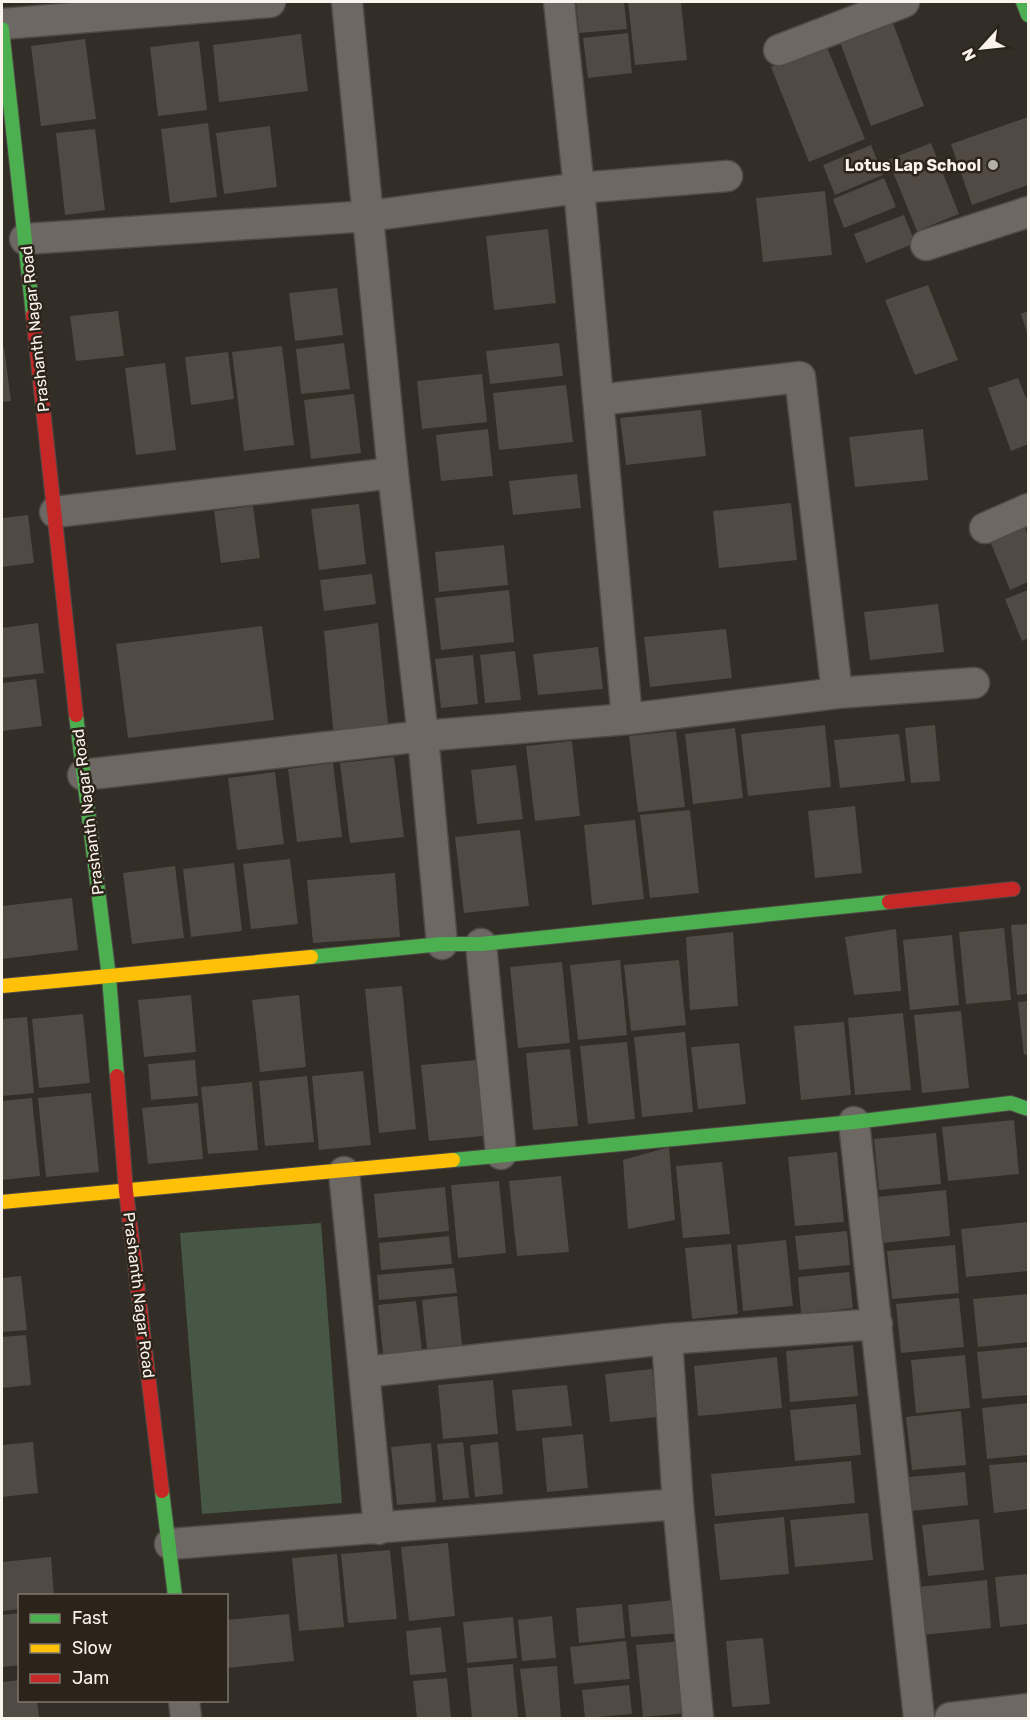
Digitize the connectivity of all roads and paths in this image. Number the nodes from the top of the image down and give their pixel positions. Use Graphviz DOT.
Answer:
graph roads {
  1 [pos="270,2"];
  2 [pos="347,2"];
  3 [pos="559,2"];
  4 [pos="904,2"];
  5 [pos="1023,2"];
  6 [pos="1029,15"];
  7 [pos="2,26"];
  8 [pos="779,50"];
  9 [pos="727,176"];
  10 [pos="579,188"];
  11 [pos="1029,212"];
  12 [pos="369,216"];
  13 [pos="25,239"];
  14 [pos="926,245"];
  15 [pos="597,400"];
  16 [pos="393,473"];
  17 [pos="1029,509"];
  18 [pos="55,512"];
  19 [pos="985,528"];
  20 [pos="974,683"];
  21 [pos="837,693"];
  22 [pos="627,719"];
  23 [pos="423,736"];
  24 [pos="83,775"];
  25 [pos="1013,890"];
  26 [pos="442,944"];
  27 [pos="481,944"];
  28 [pos="109,977"];
  29 [pos="2,986"];
  30 [pos="1029,1109"];
  31 [pos="854,1122"];
  32 [pos="501,1154"];
  33 [pos="344,1172"];
  34 [pos="126,1191"];
  35 [pos="2,1202"];
  36 [pos="877,1324"];
  37 [pos="667,1339"];
  38 [pos="364,1372"];
  39 [pos="678,1504"];
  40 [pos="379,1529"];
  41 [pos="170,1544"];
  42 [pos="175,1594"];
  43 [pos="184,1702"];
  44 [pos="1029,1709"];
  45 [pos="186,1719"];
  46 [pos="698,1719"];
  47 [pos="919,1719"];
  48 [pos="950,1719"];
  1 -- 7 [label="street"];
  2 -- 12 [label="street"];
  3 -- 10 [label="street"];
  4 -- 8 [label="street"];
  5 -- 6 [label="street"];
  7 -- 13 [label="street, Prashanth Nagar Road"];
  9 -- 10 [label="street"];
  10 -- 12 [label="street"];
  10 -- 15 [label="street"];
  11 -- 14 [label="street"];
  12 -- 13 [label="street"];
  12 -- 16 [label="street"];
  13 -- 18 [label="street, Prashanth Nagar Road"];
  15 -- 21 [label="street"];
  15 -- 22 [label="street"];
  16 -- 18 [label="street"];
  16 -- 23 [label="street"];
  17 -- 19 [label="street"];
  18 -- 24 [label="street, Prashanth Nagar Road"];
  20 -- 21 [label="street"];
  21 -- 22 [label="street"];
  22 -- 23 [label="street"];
  23 -- 24 [label="street"];
  23 -- 26 [label="street"];
  24 -- 28 [label="street, Prashanth Nagar Road"];
  25 -- 27 [label="street"];
  26 -- 27 [label="street"];
  26 -- 28 [label="street"];
  27 -- 32 [label="street"];
  28 -- 29 [label="street"];
  28 -- 34 [label="street, Prashanth Nagar Road"];
  30 -- 31 [label="street"];
  31 -- 32 [label="street"];
  31 -- 36 [label="street"];
  32 -- 33 [label="street"];
  33 -- 34 [label="street"];
  33 -- 38 [label="street"];
  34 -- 35 [label="street"];
  34 -- 41 [label="street, Prashanth Nagar Road"];
  36 -- 37 [label="street"];
  36 -- 47 [label="street"];
  37 -- 38 [label="street"];
  37 -- 39 [label="street"];
  38 -- 40 [label="street"];
  39 -- 40 [label="street"];
  39 -- 46 [label="street"];
  40 -- 41 [label="street"];
  41 -- 42 [label="street, Prashanth Nagar Road"];
  43 -- 45 [label="street"];
  44 -- 48 [label="street"];
}
